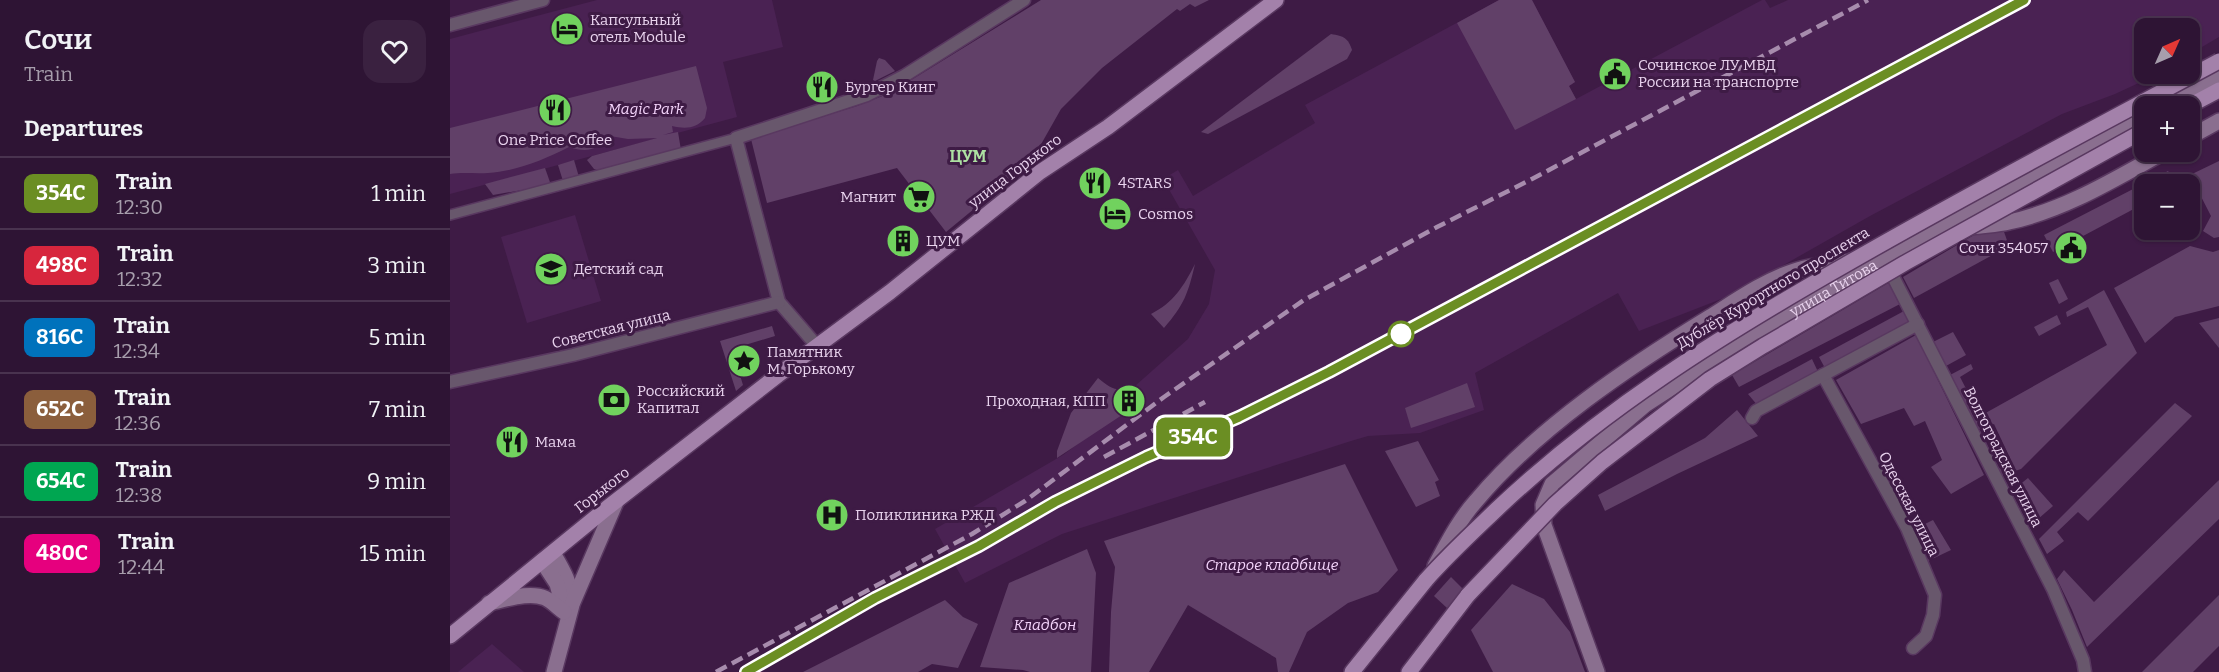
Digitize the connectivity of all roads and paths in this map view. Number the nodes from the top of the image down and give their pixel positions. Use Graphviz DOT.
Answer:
graph roads {
  1 [pos="543,0"];
  2 [pos="1024,0"];
  3 [pos="1276,0"];
  4 [pos="450,25"];
  5 [pos="2219,61"];
  6 [pos="2219,76"];
  7 [pos="2219,90"];
  8 [pos="2181,96"];
  9 [pos="2200,100"];
  10 [pos="2134,121"];
  11 [pos="2218,124"];
  12 [pos="2200,132"];
  13 [pos="2134,136"];
  14 [pos="736,138"];
  15 [pos="2146,162"];
  16 [pos="450,215"];
  17 [pos="1972,227"];
  18 [pos="1886,258"];
  19 [pos="779,302"];
  20 [pos="1918,324"];
  21 [pos="817,346"];
  22 [pos="778,375"];
  23 [pos="1824,375"];
  24 [pos="450,382"];
  25 [pos="1752,418"];
  26 [pos="616,502"];
  27 [pos="547,557"];
  28 [pos="1426,580"];
  29 [pos="489,603"];
  30 [pos="567,614"];
  31 [pos="450,636"];
  32 [pos="1913,648"];
  33 [pos="554,672"];
  34 [pos="1352,672"];
  35 [pos="1409,672"];
  36 [pos="1597,672"];
  37 [pos="2085,672"];
  1 -- 4 [label="street"];
  2 -- 14 [label="street"];
  3 -- 21 [label="main road, улица Горького"];
  5 -- 28 [label="main road, Дублёр Курортного проспекта, bridge"];
  6 -- 8 [label="main road"];
  7 -- 9 [label="main road"];
  10 -- 18 [label="main road, улица Титова"];
  11 -- 12 [label="main road"];
  13 -- 17 [label="main road, bridge"];
  14 -- 16 [label="street"];
  14 -- 19 [label="street"];
  15 -- 17 [label="main road"];
  17 -- 35 [label="main road, bridge"];
  18 -- 20 [label="street, Волгоградская улица"];
  18 -- 28 [label="main road, bridge"];
  18 -- 36 [label="main road, улица Титова"];
  19 -- 21 [label="street"];
  19 -- 24 [label="street, Советская улица"];
  20 -- 23 [label="street"];
  20 -- 37 [label="street, Волгоградская улица"];
  21 -- 22 [label="main road, улица Горького"];
  22 -- 26 [label="main road, Горького"];
  23 -- 25 [label="street"];
  23 -- 32 [label="street, Одесская улица"];
  26 -- 27 [label="main road, Горького"];
  26 -- 30 [label="main road"];
  27 -- 29 [label="main road, Горького"];
  27 -- 30 [label="main road"];
  28 -- 34 [label="main road, Дублёр Курортного проспекта"];
  29 -- 30 [label="main road"];
  29 -- 31 [label="main road, Горького"];
  30 -- 33 [label="main road"];
}
